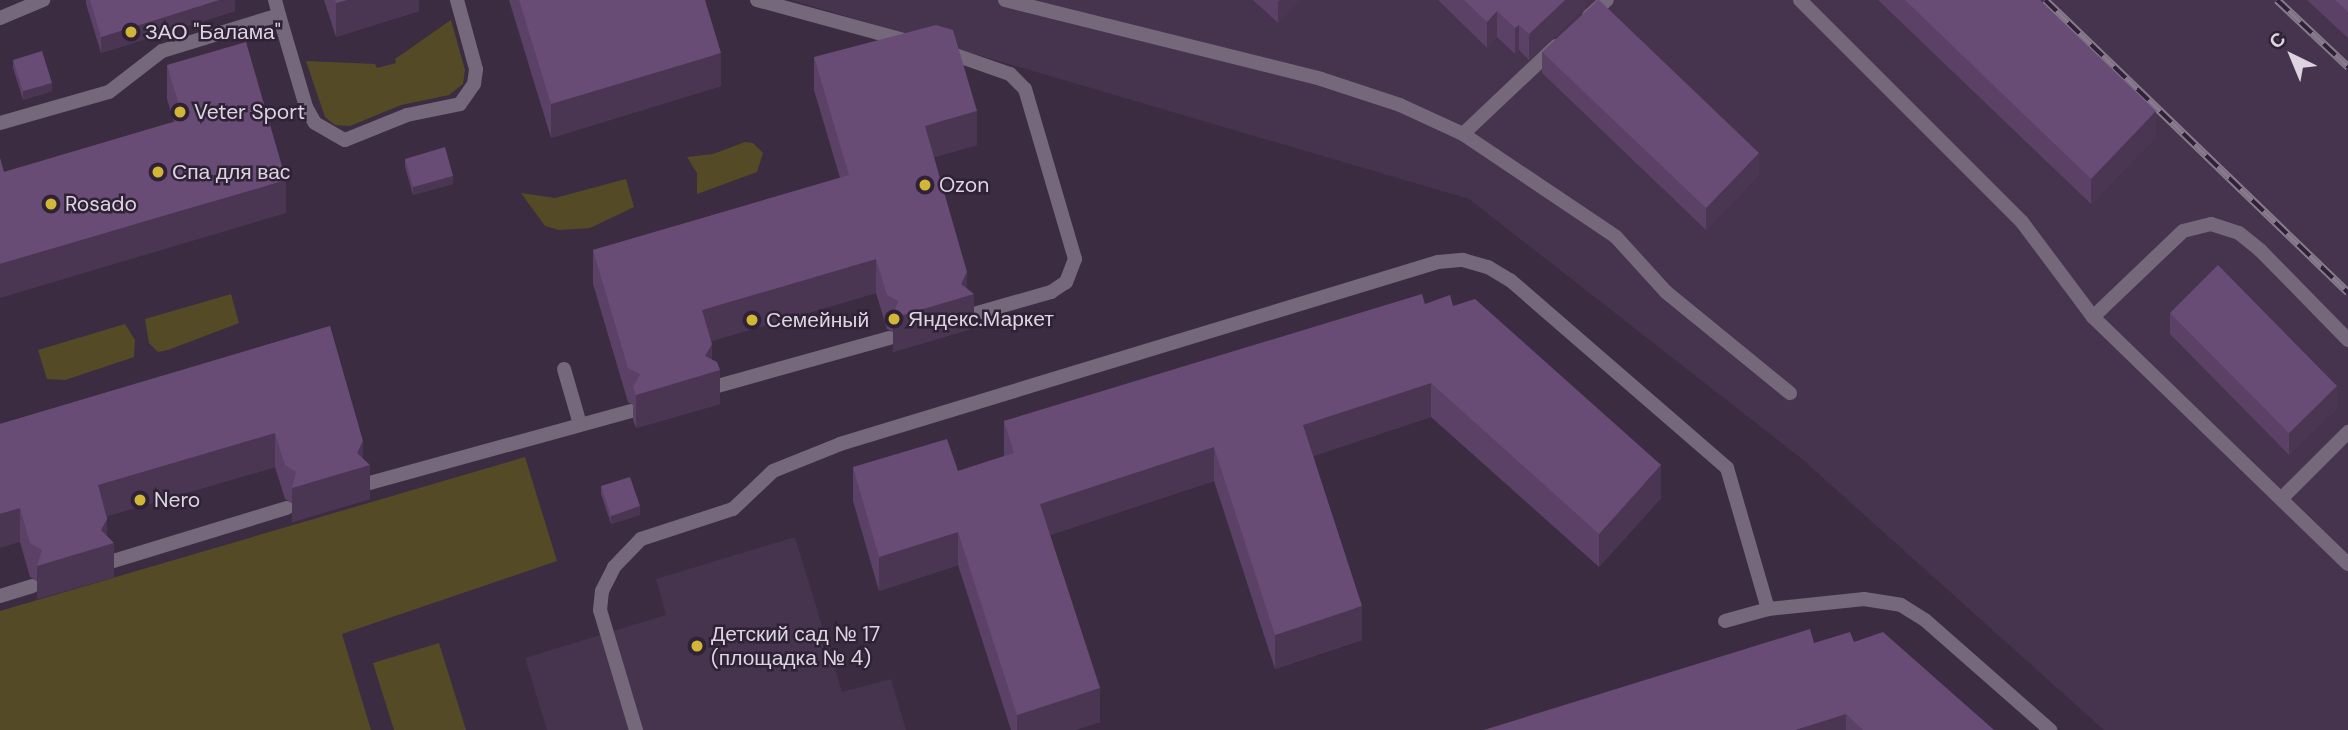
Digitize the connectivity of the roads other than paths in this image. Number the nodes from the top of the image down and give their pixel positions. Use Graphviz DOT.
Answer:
graph roads {
  1 [pos="43,0"];
  2 [pos="275,0"];
  3 [pos="457,0"];
  4 [pos="757,0"];
  5 [pos="1005,0"];
  6 [pos="1070,0"];
  7 [pos="1607,0"];
  8 [pos="1800,0"];
  9 [pos="25,5"];
  10 [pos="279,15"];
  11 [pos="1066,15"];
  12 [pos="0,18"];
  13 [pos="0,124"];
  14 [pos="1463,134"];
  15 [pos="970,315"];
  16 [pos="2093,317"];
  17 [pos="889,338"];
  18 [pos="2348,340"];
  19 [pos="564,369"];
  20 [pos="715,387"];
  21 [pos="1790,393"];
  22 [pos="631,411"];
  23 [pos="580,424"];
  24 [pos="2348,432"];
  25 [pos="366,484"];
  26 [pos="2281,499"];
  27 [pos="288,508"];
  28 [pos="110,562"];
  29 [pos="2348,564"];
  30 [pos="33,586"];
  31 [pos="0,596"];
  32 [pos="1768,609"];
  33 [pos="1725,621"];
  34 [pos="636,730"];
  35 [pos="2050,730"];
  1 -- 9 [label="lane"];
  2 -- 10 [label="lane"];
  3 -- 10 [label="lane"];
  4 -- 15 [label="lane"];
  5 -- 11 [label="lane"];
  6 -- 11 [label="lane"];
  7 -- 14 [label="lane"];
  8 -- 16 [label="lane"];
  9 -- 12 [label="lane"];
  10 -- 13 [label="lane"];
  11 -- 14 [label="lane"];
  14 -- 21 [label="lane"];
  16 -- 18 [label="lane"];
  16 -- 26 [label="lane"];
  17 -- 20 [label="lane"];
  19 -- 23 [label="lane"];
  22 -- 23 [label="lane"];
  23 -- 25 [label="lane"];
  24 -- 26 [label="lane"];
  26 -- 29 [label="lane"];
  27 -- 28 [label="lane"];
  30 -- 31 [label="lane"];
  32 -- 33 [label="lane"];
  32 -- 34 [label="lane"];
  32 -- 35 [label="lane"];
}
